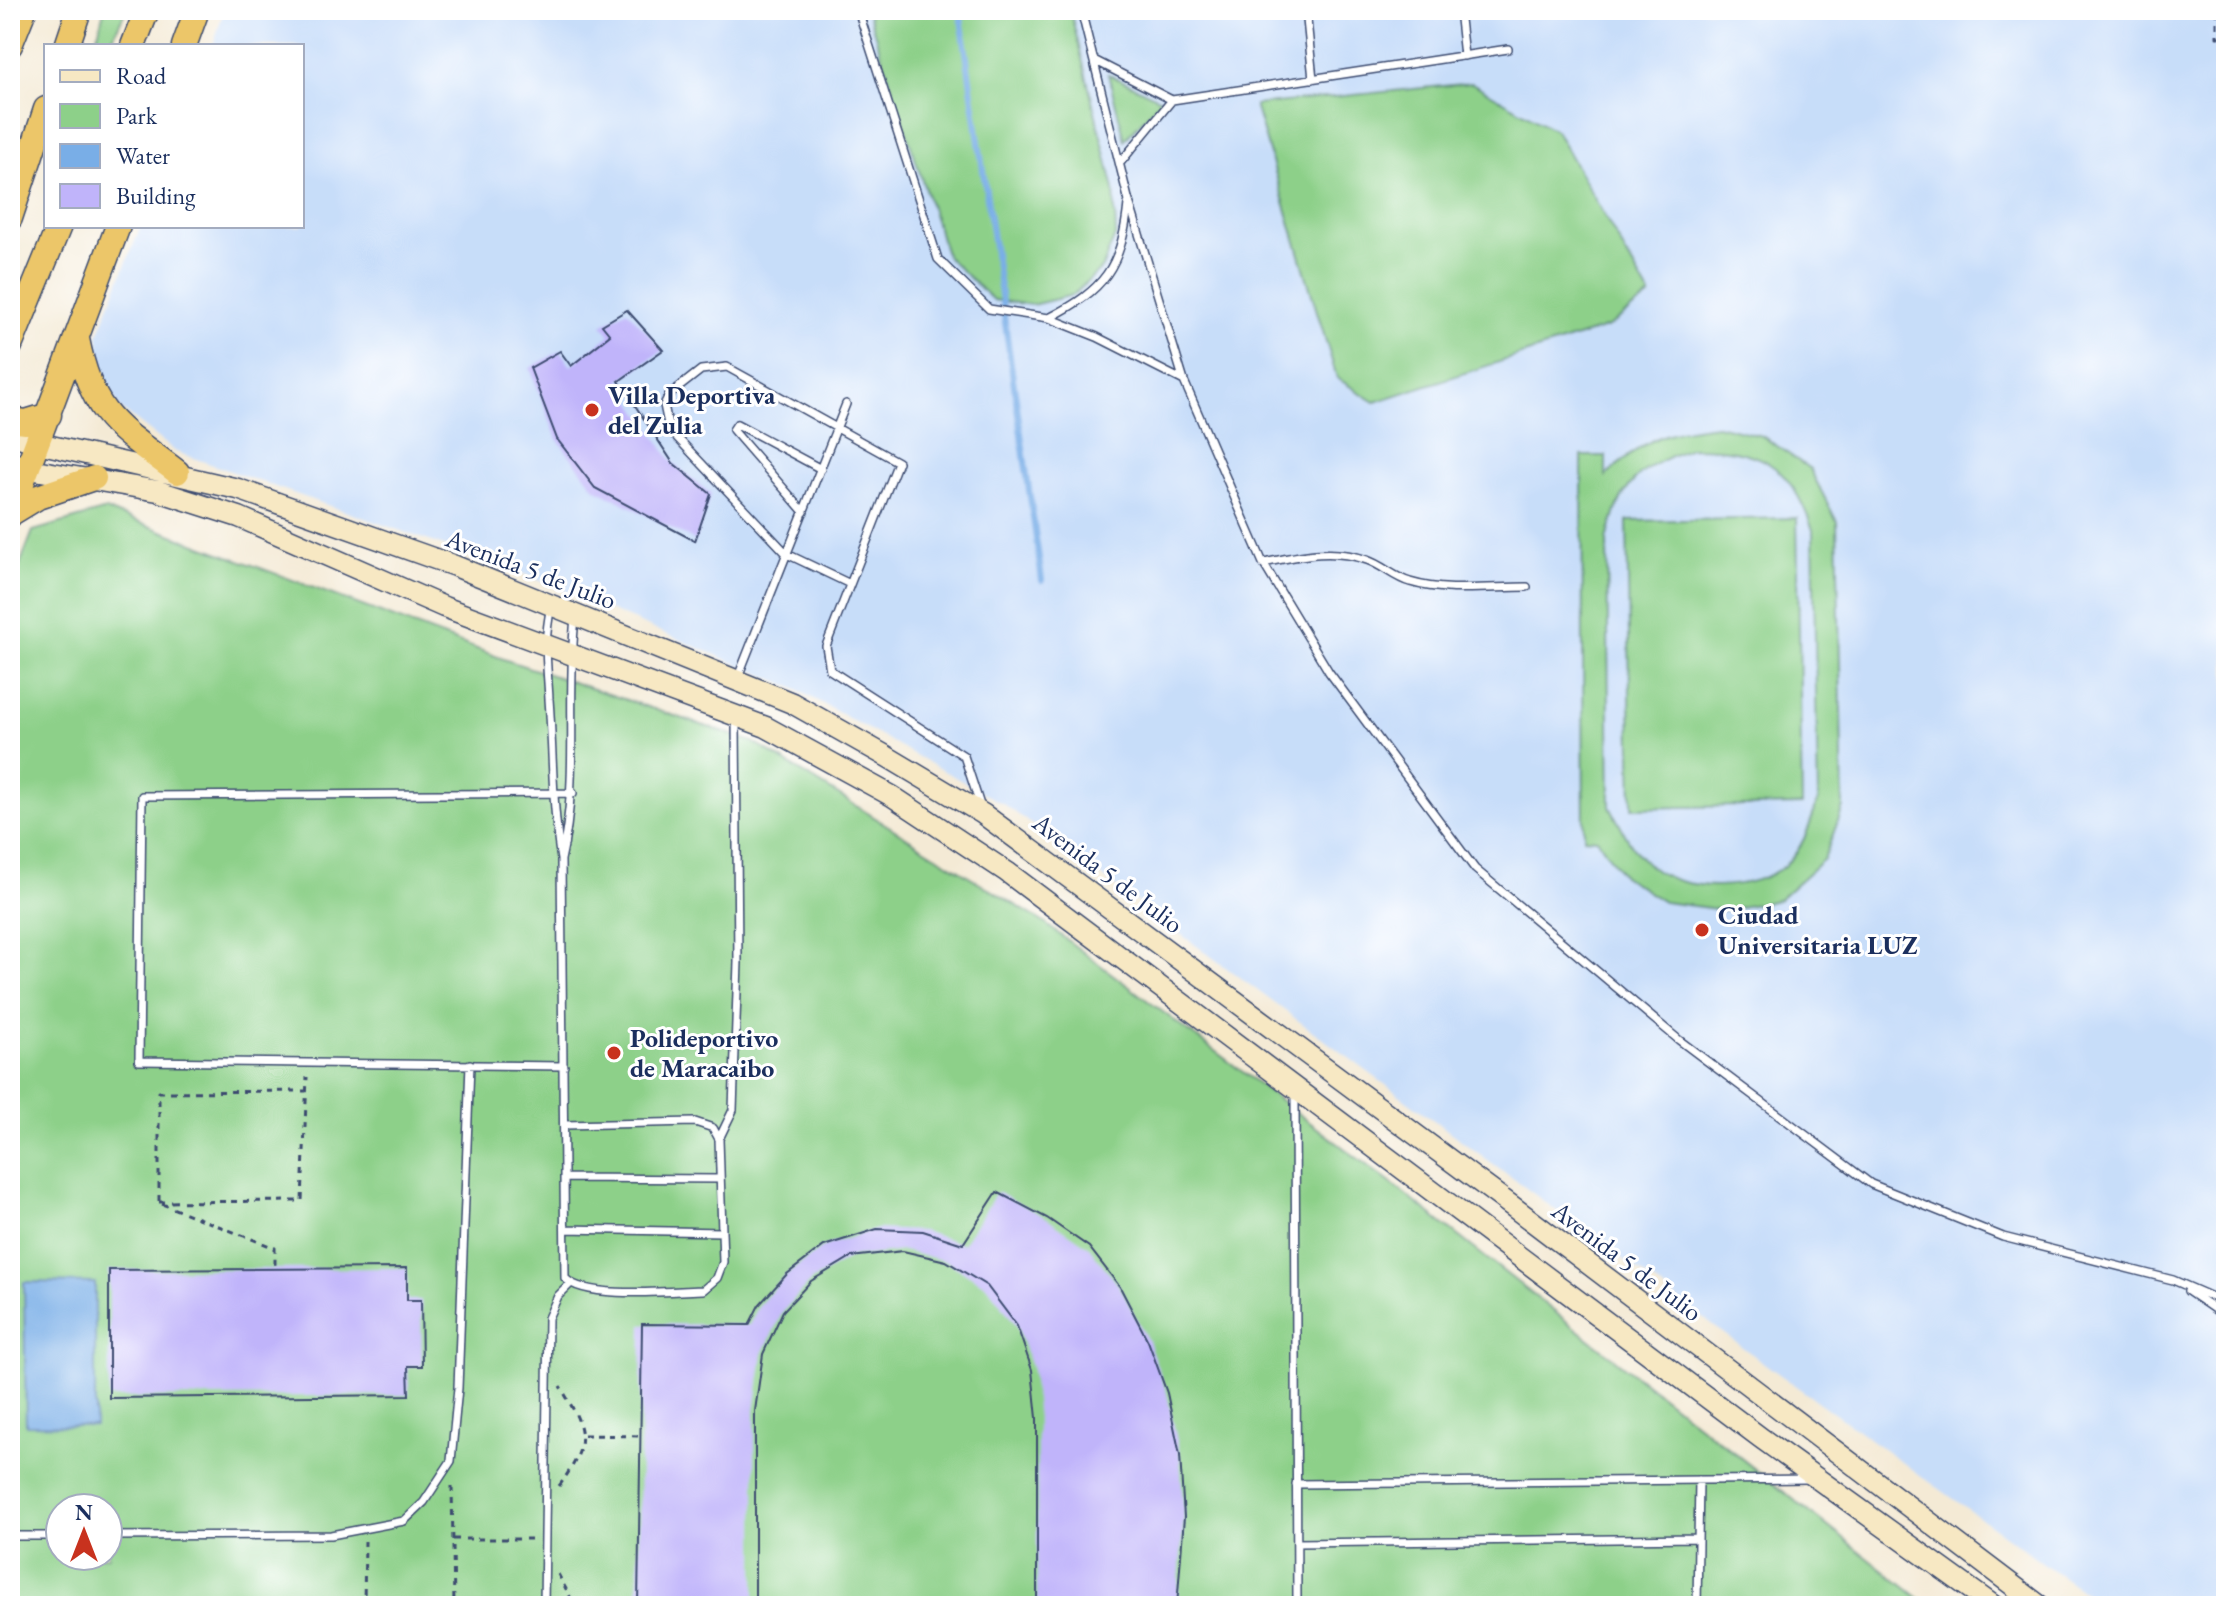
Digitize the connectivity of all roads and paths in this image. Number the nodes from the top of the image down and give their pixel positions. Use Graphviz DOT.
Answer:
graph roads {
  1 [pos="24,10"];
  2 [pos="79,10"];
  3 [pos="147,10"];
  4 [pos="197,10"];
  5 [pos="858,10"];
  6 [pos="1081,10"];
  7 [pos="1306,10"];
  8 [pos="1459,10"];
  9 [pos="2217,10"];
  10 [pos="2226,37"];
  11 [pos="68,44"];
  12 [pos="134,44"];
  13 [pos="185,44"];
  14 [pos="10,45"];
  15 [pos="1508,49"];
  16 [pos="1464,56"];
  17 [pos="1094,60"];
  18 [pos="1313,79"];
  19 [pos="1172,100"];
  20 [pos="44,115"];
  21 [pos="1120,163"];
  22 [pos="1128,198"];
  23 [pos="10,218"];
  24 [pos="58,228"];
  25 [pos="117,228"];
  26 [pos="1049,318"];
  27 [pos="77,339"];
  28 [pos="10,346"];
  29 [pos="1184,381"];
  30 [pos="846,404"];
  31 [pos="49,415"];
  32 [pos="10,420"];
  33 [pos="838,428"];
  34 [pos="10,434"];
  35 [pos="38,443"];
  36 [pos="19,466"];
  37 [pos="821,469"];
  38 [pos="177,472"];
  39 [pos="94,478"];
  40 [pos="804,512"];
  41 [pos="10,513"];
  42 [pos="787,554"];
  43 [pos="1263,563"];
  44 [pos="850,584"];
  45 [pos="1527,587"];
  46 [pos="551,604"];
  47 [pos="575,613"];
  48 [pos="543,644"];
  49 [pos="571,654"];
  50 [pos="737,680"];
  51 [pos="736,716"];
  52 [pos="551,793"];
  53 [pos="573,793"];
  54 [pos="983,814"];
  55 [pos="561,860"];
  56 [pos="309,1062"];
  57 [pos="1319,1062"];
  58 [pos="470,1064"];
  59 [pos="564,1066"];
  60 [pos="1295,1088"];
  61 [pos="306,1091"];
  62 [pos="565,1125"];
  63 [pos="719,1139"];
  64 [pos="565,1178"];
  65 [pos="720,1179"];
  66 [pos="159,1202"];
  67 [pos="565,1229"];
  68 [pos="722,1232"];
  69 [pos="275,1265"];
  70 [pos="2173,1280"];
  71 [pos="570,1284"];
  72 [pos="2226,1303"];
  73 [pos="2226,1317"];
  74 [pos="547,1364"];
  75 [pos="584,1435"];
  76 [pos="640,1436"];
  77 [pos="451,1461"];
  78 [pos="1817,1479"];
  79 [pos="1699,1480"];
  80 [pos="1296,1484"];
  81 [pos="545,1505"];
  82 [pos="365,1530"];
  83 [pos="10,1536"];
  84 [pos="44,1536"];
  85 [pos="124,1536"];
  86 [pos="1698,1538"];
  87 [pos="453,1539"];
  88 [pos="545,1539"];
  89 [pos="1297,1543"];
  90 [pos="545,1549"];
  91 [pos="1697,1605"];
  92 [pos="364,1606"];
  93 [pos="454,1606"];
  94 [pos="544,1606"];
  95 [pos="575,1606"];
  96 [pos="1297,1606"];
  97 [pos="1581,1606"];
  98 [pos="1994,1606"];
  99 [pos="2040,1606"];
  1 -- 14 [label="highway"];
  2 -- 11 [label="highway"];
  3 -- 12 [label="highway"];
  4 -- 13 [label="highway"];
  5 -- 26 [label="lane"];
  6 -- 17 [label="lane"];
  7 -- 18 [label="lane"];
  8 -- 16 [label="lane"];
  9 -- 10 [label="path"];
  15 -- 16 [label="lane"];
  16 -- 18 [label="lane"];
  17 -- 19 [label="lane"];
  17 -- 21 [label="lane"];
  18 -- 19 [label="lane"];
  19 -- 21 [label="lane"];
  20 -- 23 [label="highway"];
  21 -- 22 [label="lane"];
  22 -- 26 [label="lane"];
  22 -- 29 [label="lane"];
  24 -- 28 [label="highway"];
  25 -- 27 [label="highway"];
  26 -- 29 [label="lane"];
  27 -- 31 [label="highway"];
  27 -- 38 [label="highway"];
  29 -- 43 [label="lane"];
  30 -- 33 [label="lane"];
  31 -- 32 [label="highway"];
  31 -- 35 [label="highway"];
  33 -- 37 [label="lane"];
  33 -- 42 [label="lane"];
  33 -- 44 [label="lane"];
  34 -- 35 [label="main road, Avenida 5 de Julio"];
  35 -- 36 [label="highway"];
  35 -- 38 [label="main road, Avenida 5 de Julio"];
  36 -- 39 [label="main road"];
  36 -- 41 [label="highway"];
  37 -- 40 [label="lane"];
  37 -- 40 [label="lane"];
  38 -- 46 [label="main road, Avenida 5 de Julio"];
  39 -- 41 [label="highway"];
  39 -- 48 [label="main road"];
  40 -- 42 [label="lane"];
  42 -- 44 [label="lane"];
  42 -- 50 [label="lane"];
  43 -- 45 [label="lane"];
  43 -- 70 [label="lane"];
  44 -- 54 [label="lane"];
  46 -- 47 [label="main road, Avenida 5 de Julio"];
  46 -- 48 [label="lane"];
  47 -- 49 [label="lane"];
  47 -- 50 [label="main road, Avenida 5 de Julio"];
  48 -- 49 [label="main road"];
  48 -- 52 [label="lane"];
  49 -- 51 [label="main road"];
  49 -- 53 [label="lane"];
  50 -- 54 [label="main road, Avenida 5 de Julio"];
  51 -- 60 [label="main road"];
  51 -- 63 [label="lane"];
  52 -- 53 [label="lane"];
  52 -- 55 [label="lane"];
  52 -- 56 [label="lane"];
  53 -- 55 [label="lane"];
  54 -- 57 [label="main road, Avenida 5 de Julio"];
  55 -- 59 [label="lane"];
  56 -- 58 [label="lane"];
  56 -- 61 [label="path"];
  57 -- 60 [label="main road"];
  57 -- 99 [label="main road, Avenida 5 de Julio"];
  58 -- 59 [label="lane"];
  58 -- 77 [label="lane"];
  59 -- 62 [label="lane"];
  60 -- 78 [label="main road"];
  60 -- 80 [label="lane"];
  61 -- 66 [label="path"];
  61 -- 66 [label="path"];
  62 -- 63 [label="lane"];
  62 -- 64 [label="lane"];
  63 -- 65 [label="lane"];
  64 -- 65 [label="lane"];
  64 -- 67 [label="lane"];
  65 -- 68 [label="lane"];
  66 -- 69 [label="path"];
  67 -- 68 [label="lane"];
  67 -- 71 [label="lane"];
  68 -- 71 [label="lane"];
  70 -- 72 [label="lane"];
  70 -- 73 [label="lane"];
  71 -- 74 [label="lane"];
  74 -- 75 [label="path"];
  74 -- 81 [label="lane"];
  75 -- 76 [label="path"];
  75 -- 81 [label="path"];
  77 -- 82 [label="lane"];
  77 -- 87 [label="path"];
  78 -- 79 [label="lane"];
  78 -- 98 [label="main road"];
  79 -- 80 [label="lane"];
  79 -- 86 [label="lane"];
  80 -- 89 [label="lane"];
  81 -- 88 [label="lane"];
  82 -- 85 [label="lane"];
  82 -- 92 [label="path"];
  83 -- 84 [label="lane"];
  86 -- 89 [label="lane"];
  86 -- 91 [label="lane"];
  87 -- 88 [label="path"];
  87 -- 93 [label="path"];
  88 -- 90 [label="lane"];
  89 -- 96 [label="lane"];
  90 -- 94 [label="lane"];
  90 -- 95 [label="path"];
  91 -- 97 [label="lane"];
}
